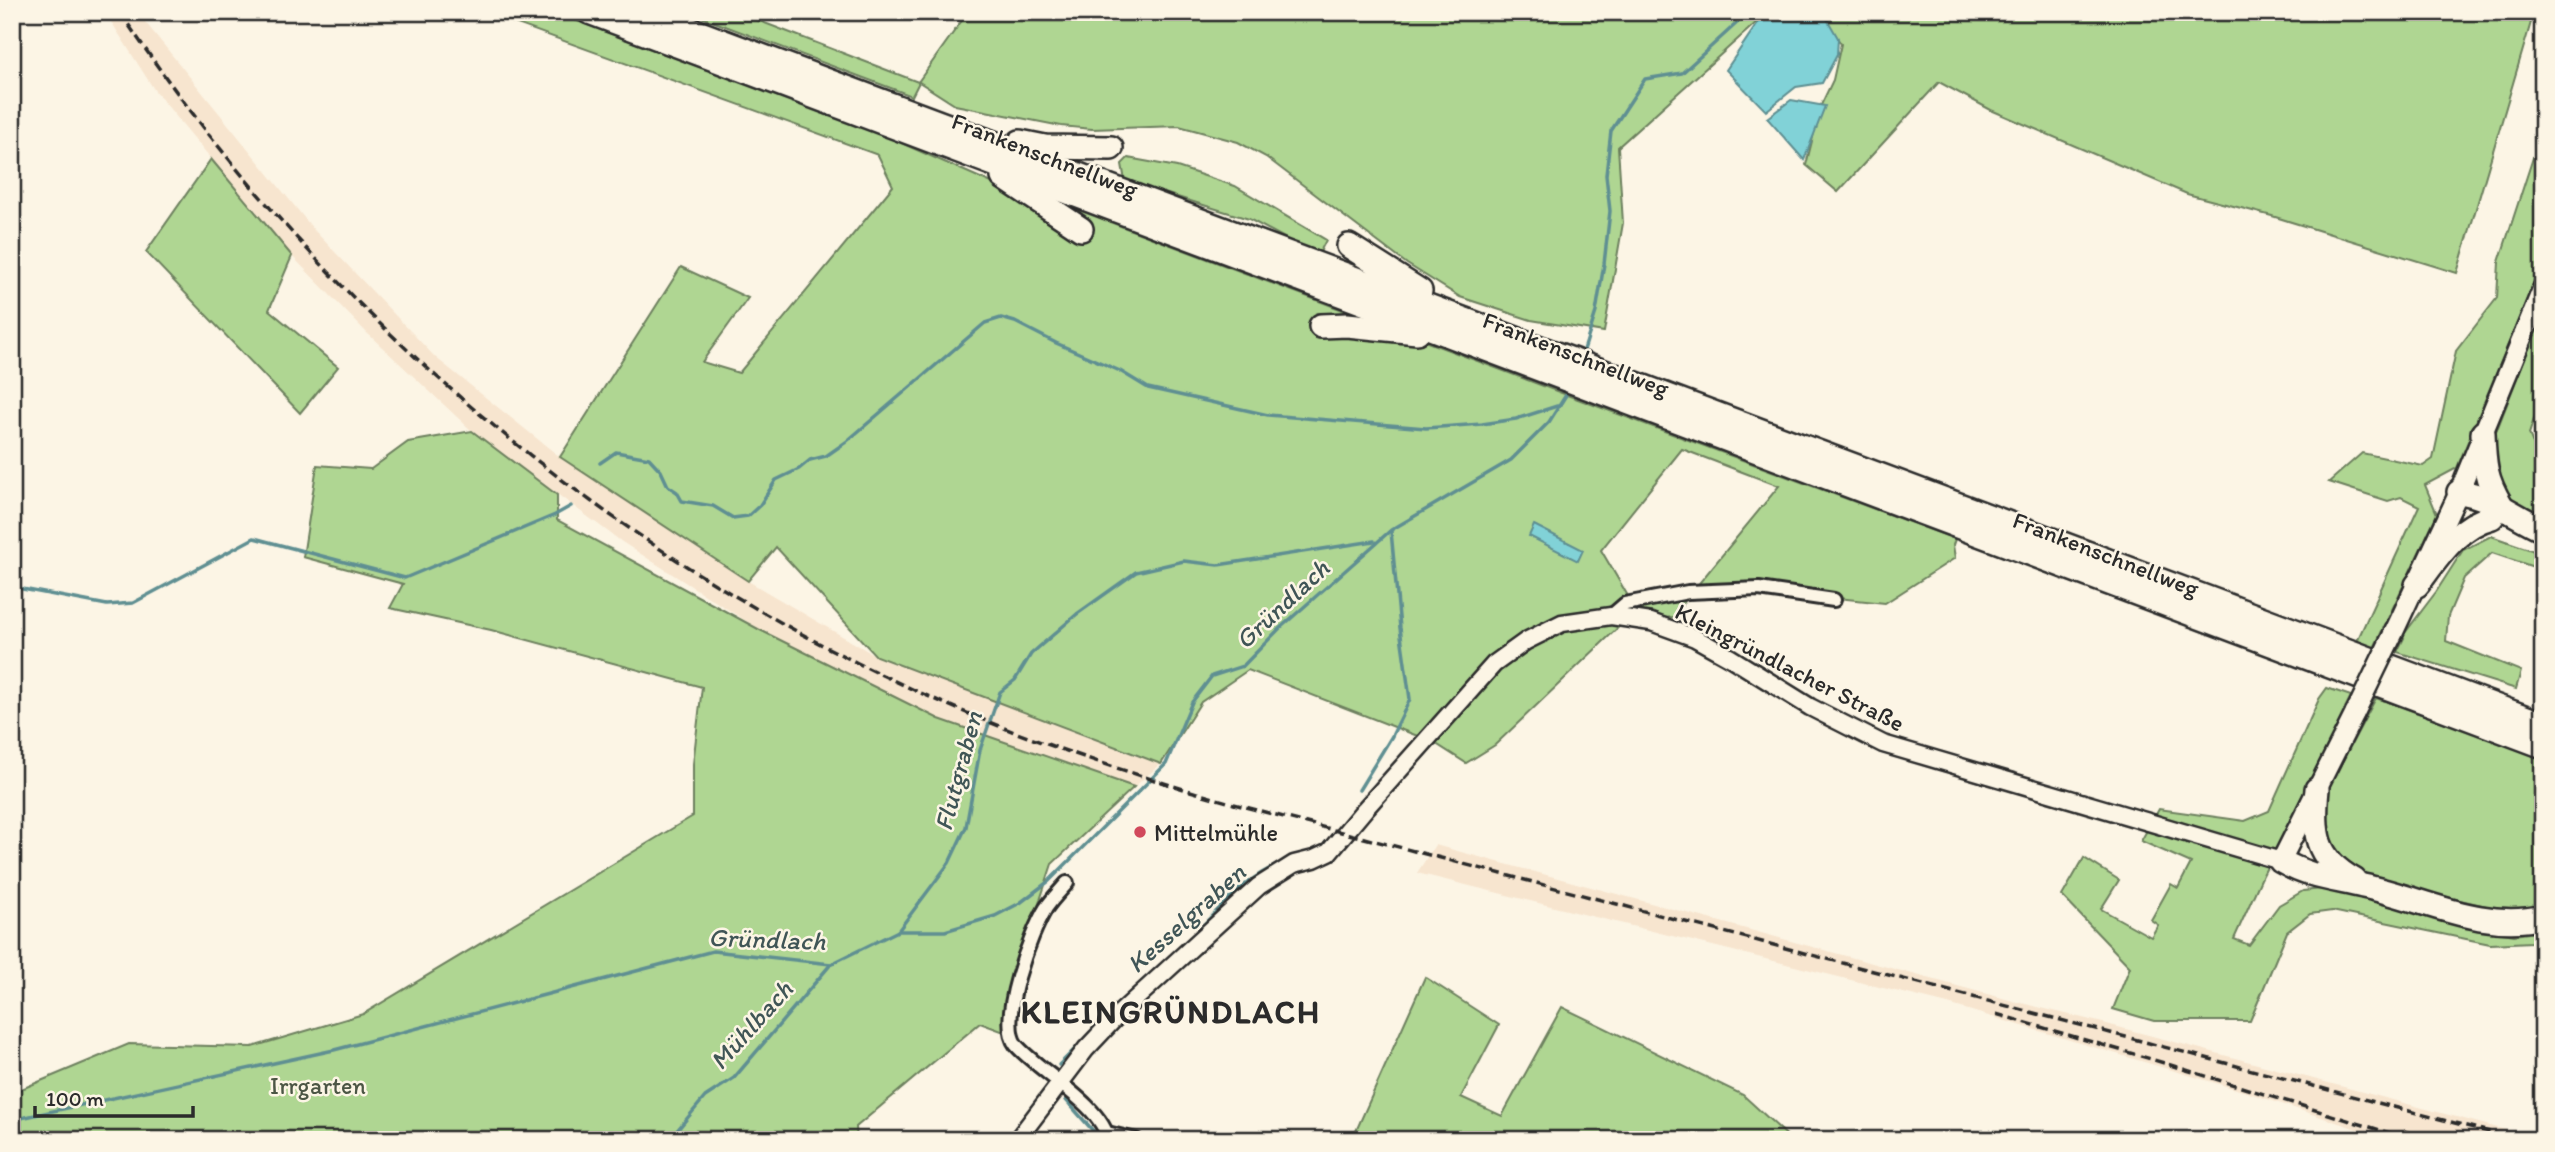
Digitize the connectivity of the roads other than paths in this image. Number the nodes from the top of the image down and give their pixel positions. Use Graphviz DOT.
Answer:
graph roads {
  1 [pos="589,12"];
  2 [pos="645,12"];
  3 [pos="964,141"];
  4 [pos="1111,148"];
  5 [pos="1082,229"];
  6 [pos="1349,246"];
  7 [pos="2543,287"];
  8 [pos="1321,326"];
  9 [pos="1466,330"];
  10 [pos="2483,433"];
  11 [pos="2458,495"];
  12 [pos="2497,511"];
  13 [pos="2536,526"];
  14 [pos="2417,585"];
  15 [pos="1834,600"];
  16 [pos="1611,616"];
  17 [pos="2537,720"];
  18 [pos="2492,727"];
  19 [pos="2543,746"];
  20 [pos="2543,762"];
  21 [pos="2317,789"];
  22 [pos="2283,858"];
  23 [pos="2332,867"];
  24 [pos="1067,883"];
  25 [pos="2363,885"];
  26 [pos="2540,917"];
  27 [pos="1062,1083"];
  28 [pos="1108,1136"];
  29 [pos="1017,1140"];
  30 [pos="1136,1140"];
  1 -- 3 [label="highway, Frankenschnellweg"];
  2 -- 3 [label="highway, Frankenschnellweg"];
  3 -- 4 [label="highway"];
  3 -- 5 [label="highway"];
  3 -- 9 [label="highway, Frankenschnellweg"];
  6 -- 9 [label="highway"];
  7 -- 10 [label="main road"];
  8 -- 9 [label="highway"];
  9 -- 17 [label="highway, Frankenschnellweg"];
  9 -- 18 [label="highway, Frankenschnellweg"];
  10 -- 11 [label="main road"];
  10 -- 12 [label="highway"];
  11 -- 12 [label="highway"];
  11 -- 14 [label="main road"];
  12 -- 13 [label="highway"];
  12 -- 14 [label="highway"];
  14 -- 21 [label="main road, bridge"];
  15 -- 16 [label="street"];
  16 -- 22 [label="street, Kleingründlacher Straße"];
  16 -- 27 [label="street, Kleingründlacher Straße"];
  18 -- 19 [label="highway, Frankenschnellweg"];
  18 -- 20 [label="highway"];
  21 -- 22 [label="main road"];
  21 -- 23 [label="highway"];
  22 -- 23 [label="highway"];
  22 -- 25 [label="highway"];
  23 -- 25 [label="highway"];
  24 -- 27 [label="street"];
  25 -- 26 [label="highway"];
  27 -- 28 [label="street"];
  27 -- 29 [label="street, Kleingründlacher Straße"];
  28 -- 30 [label="street"];
}
